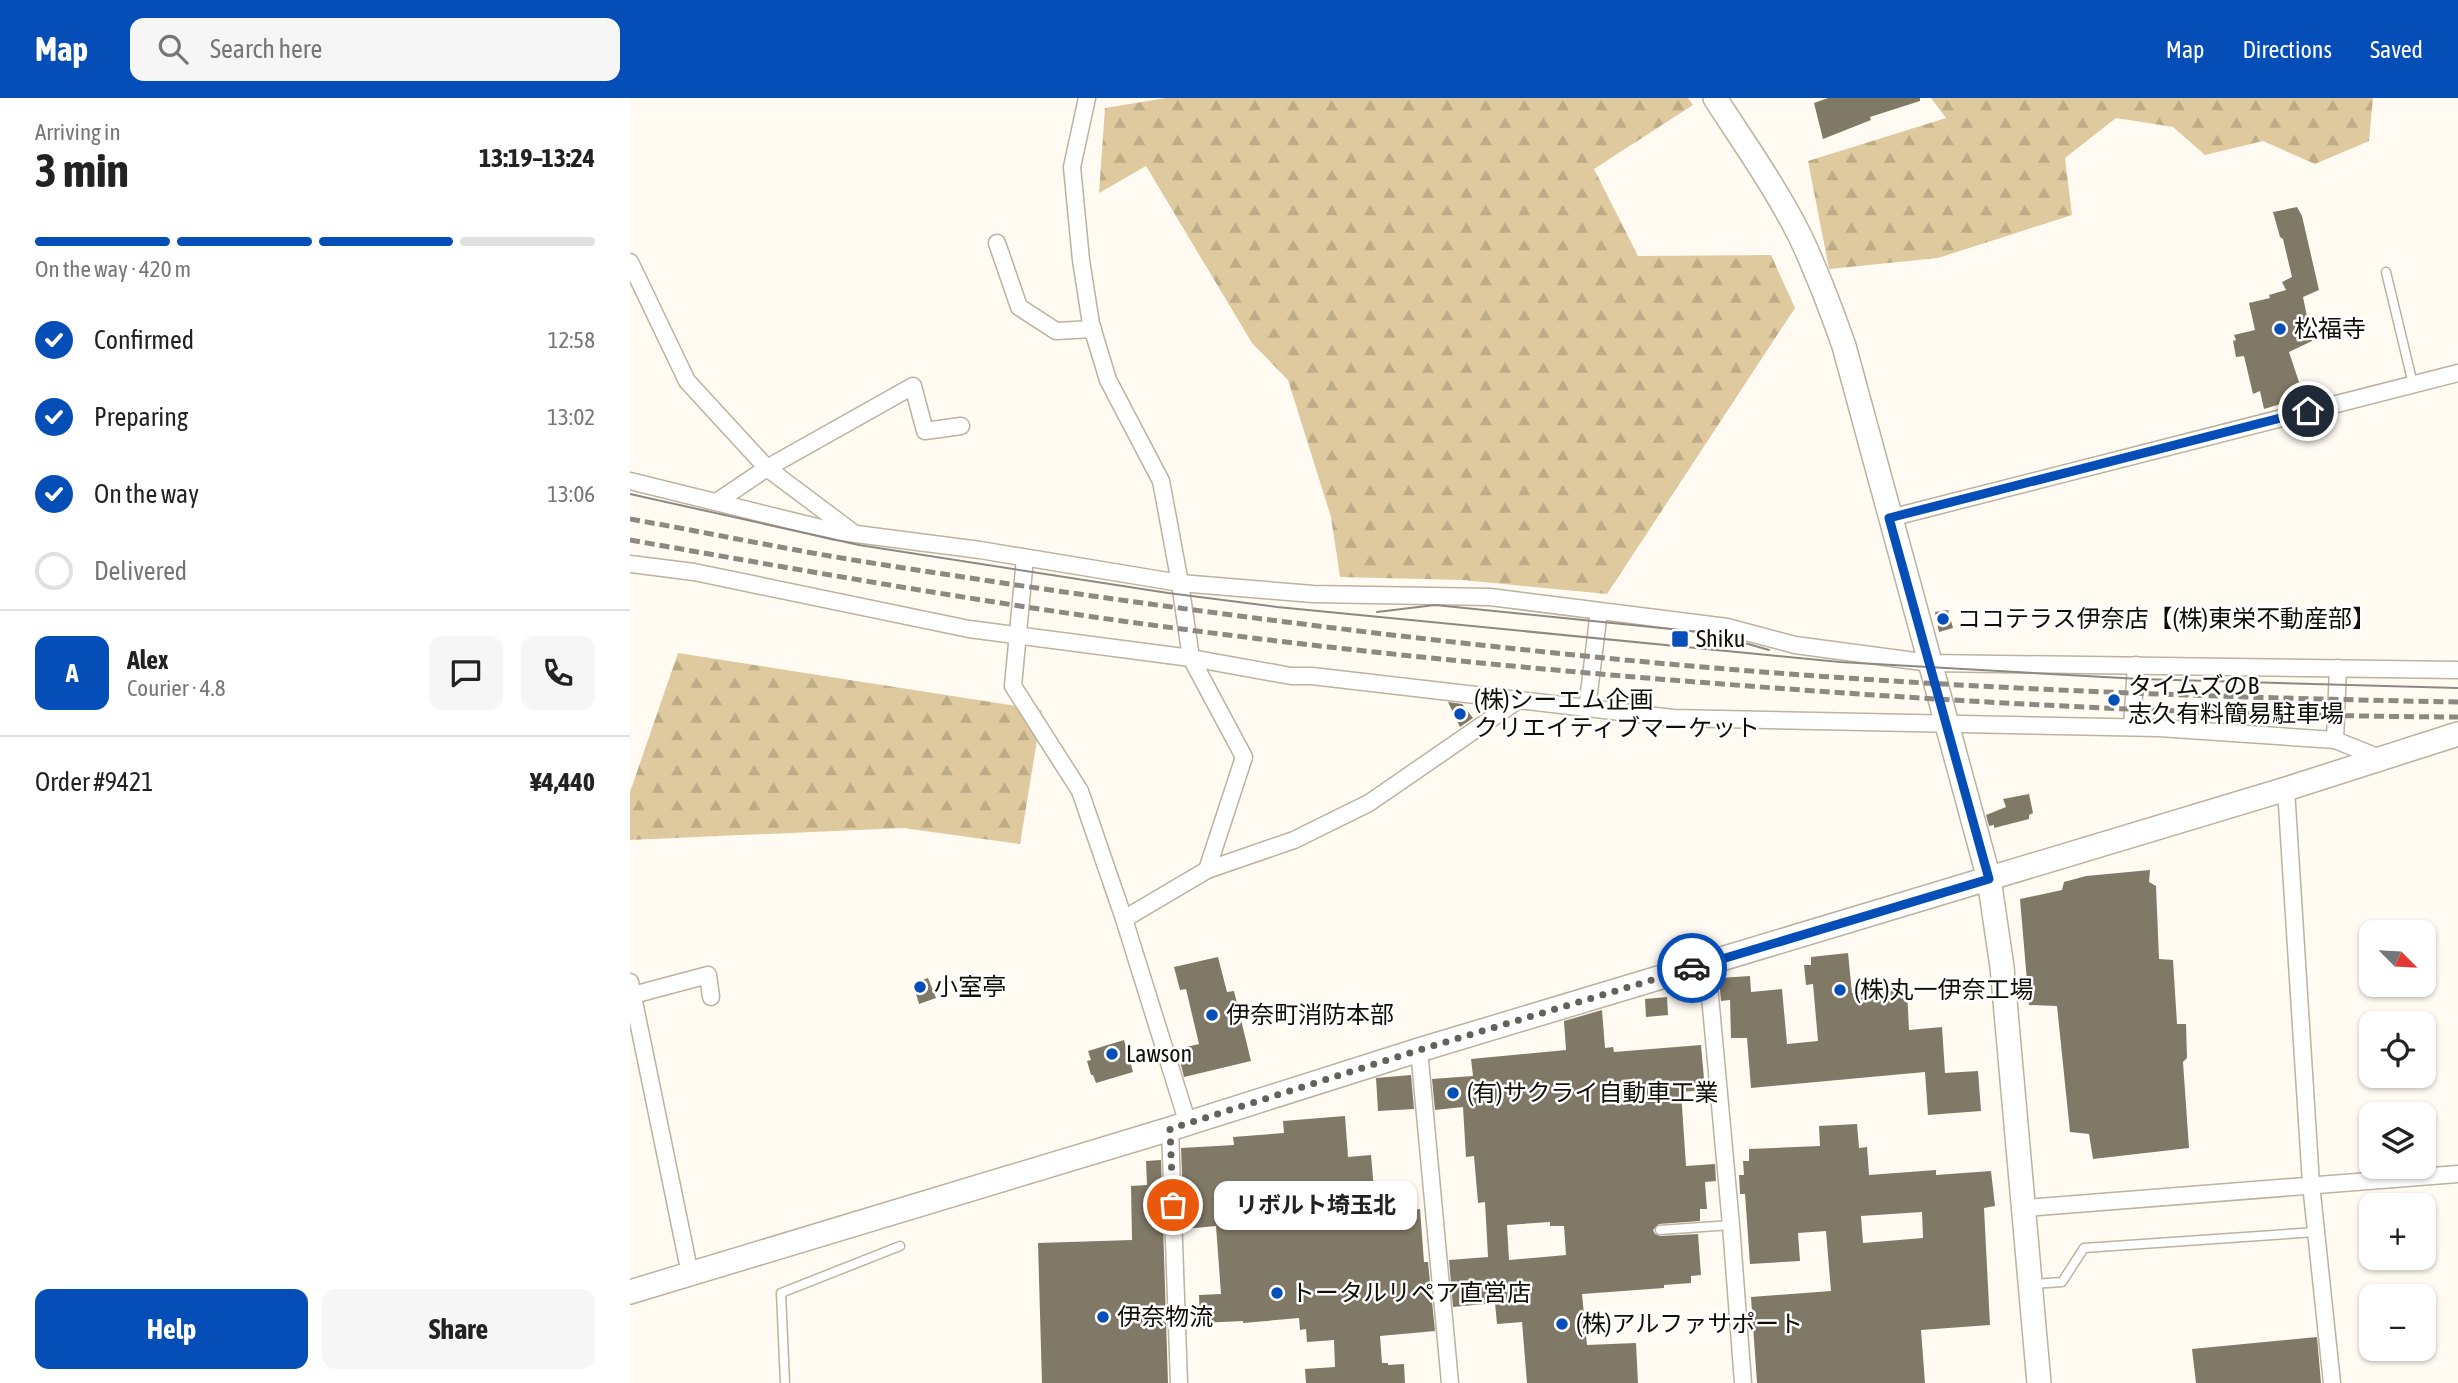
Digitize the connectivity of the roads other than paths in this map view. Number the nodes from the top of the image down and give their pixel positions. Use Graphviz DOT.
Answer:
graph roads {
  1 [pos="1087,98"];
  2 [pos="1715,98"];
  3 [pos="997,243"];
  4 [pos="630,262"];
  5 [pos="2386,272"];
  6 [pos="1093,329"];
  7 [pos="2458,373"];
  8 [pos="2413,384"];
  9 [pos="961,426"];
  10 [pos="767,468"];
  11 [pos="630,481"];
  12 [pos="718,502"];
  13 [pos="1889,518"];
  14 [pos="853,533"];
  15 [pos="1025,558"];
  16 [pos="630,564"];
  17 [pos="1180,583"];
  18 [pos="1599,611"];
  19 [pos="1017,637"];
  20 [pos="1191,658"];
  21 [pos="1930,663"];
  22 [pos="2136,665"];
  23 [pos="2338,668"];
  24 [pos="2458,670"];
  25 [pos="1517,701"];
  26 [pos="1587,709"];
  27 [pos="1946,722"];
  28 [pos="2132,727"];
  29 [pos="2453,737"];
  30 [pos="2335,740"];
  31 [pos="2380,758"];
  32 [pos="2286,789"];
  33 [pos="1207,870"];
  34 [pos="1989,879"];
  35 [pos="1124,919"];
  36 [pos="1707,963"];
  37 [pos="631,988"];
  38 [pos="710,997"];
  39 [pos="1419,1050"];
  40 [pos="1179,1126"];
  41 [pos="2458,1174"];
  42 [pos="2311,1184"];
  43 [pos="2025,1208"];
  44 [pos="1731,1225"];
  45 [pos="1660,1230"];
  46 [pos="2316,1232"];
  47 [pos="900,1247"];
  48 [pos="690,1274"];
  49 [pos="2030,1284"];
  50 [pos="630,1293"];
  51 [pos="785,1383"];
  52 [pos="1179,1383"];
  53 [pos="1450,1383"];
  54 [pos="1743,1383"];
  55 [pos="2039,1383"];
  56 [pos="2332,1383"];
  1 -- 6 [label="street"];
  2 -- 13 [label="street"];
  3 -- 6 [label="street"];
  4 -- 10 [label="street"];
  5 -- 8 [label="lane"];
  6 -- 17 [label="street"];
  7 -- 8 [label="street"];
  8 -- 13 [label="street"];
  9 -- 10 [label="street"];
  10 -- 12 [label="street"];
  10 -- 14 [label="street"];
  11 -- 12 [label="street"];
  12 -- 14 [label="street"];
  13 -- 21 [label="street"];
  14 -- 15 [label="street"];
  15 -- 17 [label="street"];
  15 -- 19 [label="street"];
  16 -- 19 [label="street"];
  17 -- 18 [label="street"];
  17 -- 20 [label="street"];
  18 -- 21 [label="street"];
  18 -- 26 [label="street"];
  19 -- 20 [label="street"];
  19 -- 35 [label="street"];
  20 -- 25 [label="street"];
  20 -- 33 [label="street"];
  21 -- 22 [label="street"];
  21 -- 27 [label="street"];
  22 -- 23 [label="street"];
  22 -- 28 [label="street"];
  23 -- 24 [label="street"];
  23 -- 30 [label="street"];
  25 -- 26 [label="street"];
  25 -- 33 [label="street"];
  26 -- 27 [label="street"];
  27 -- 28 [label="street"];
  27 -- 34 [label="street"];
  28 -- 30 [label="street"];
  29 -- 31 [label="street"];
  30 -- 31 [label="street"];
  31 -- 32 [label="street"];
  32 -- 34 [label="street"];
  32 -- 42 [label="street"];
  33 -- 35 [label="street"];
  34 -- 36 [label="street"];
  34 -- 43 [label="street"];
  35 -- 40 [label="street"];
  36 -- 39 [label="street"];
  36 -- 44 [label="street"];
  37 -- 38 [label="street"];
  37 -- 48 [label="street"];
  39 -- 40 [label="street"];
  39 -- 53 [label="street"];
  40 -- 48 [label="street"];
  40 -- 52 [label="street"];
  41 -- 42 [label="street"];
  42 -- 43 [label="street"];
  42 -- 46 [label="street"];
  43 -- 49 [label="street"];
  44 -- 45 [label="lane"];
  44 -- 54 [label="street"];
  46 -- 49 [label="lane"];
  46 -- 56 [label="street"];
  47 -- 51 [label="lane"];
  48 -- 50 [label="street"];
  49 -- 55 [label="street"];
}
